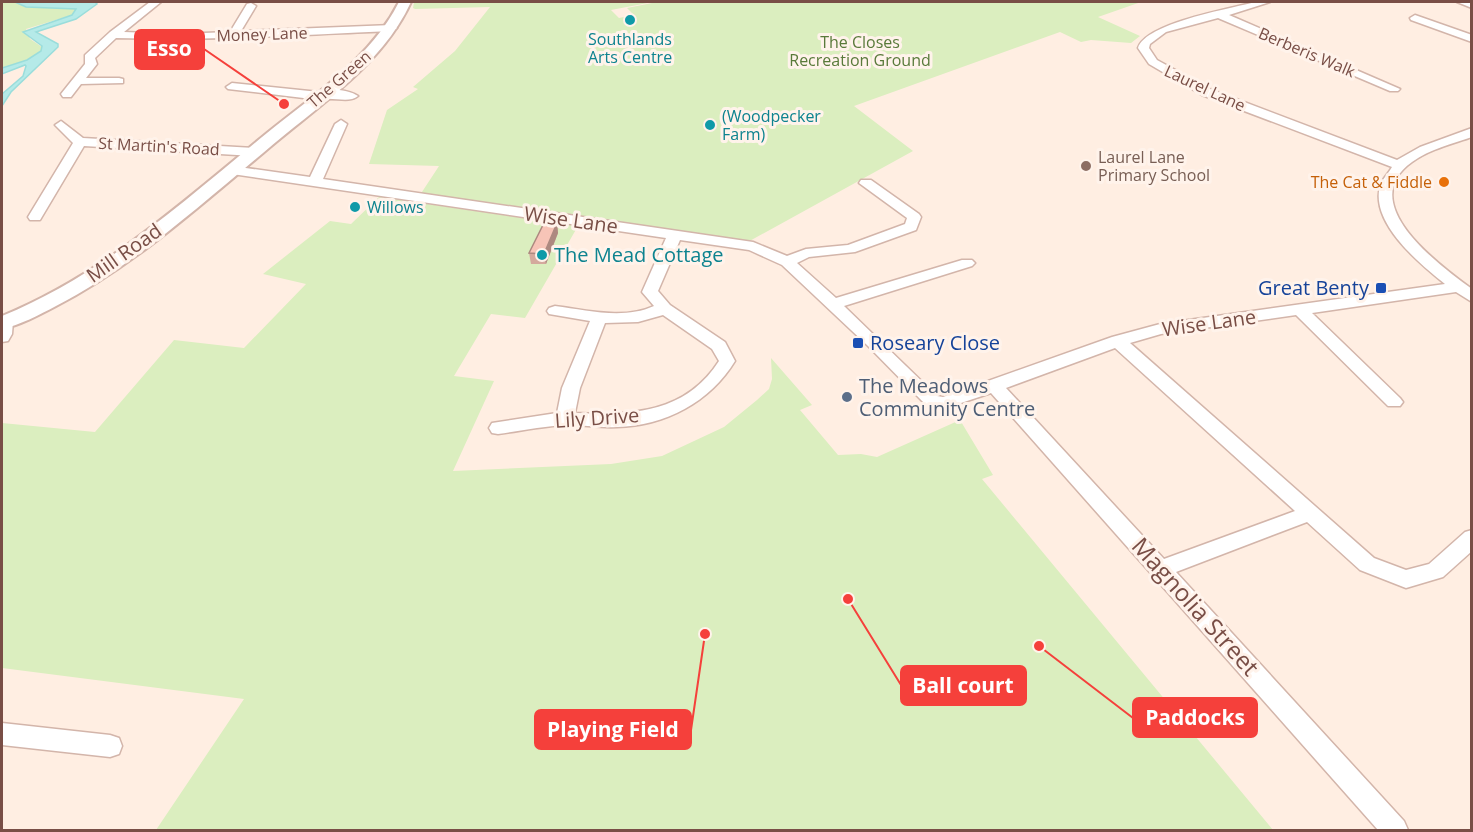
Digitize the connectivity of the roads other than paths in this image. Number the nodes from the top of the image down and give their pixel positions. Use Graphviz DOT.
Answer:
graph roads {
  1 [pos="156,2"];
  2 [pos="405,2"];
  3 [pos="1265,2"];
  4 [pos="1462,2"];
  5 [pos="1472,5"];
  6 [pos="250,6"];
  7 [pos="1220,15"];
  8 [pos="1415,18"];
  9 [pos="392,28"];
  10 [pos="114,34"];
  11 [pos="233,35"];
  12 [pos="1472,39"];
  13 [pos="1321,47"];
  14 [pos="1307,52"];
  15 [pos="80,81"];
  16 [pos="119,81"];
  17 [pos="232,87"];
  18 [pos="1394,89"];
  19 [pos="67,94"];
  20 [pos="322,94"];
  21 [pos="352,96"];
  22 [pos="340,124"];
  23 [pos="61,125"];
  24 [pos="1472,132"];
  25 [pos="80,142"];
  26 [pos="254,152"];
  27 [pos="1400,166"];
  28 [pos="232,170"];
  29 [pos="314,183"];
  30 [pos="866,183"];
  31 [pos="35,217"];
  32 [pos="675,235"];
  33 [pos="787,262"];
  34 [pos="967,263"];
  35 [pos="1465,292"];
  36 [pos="833,304"];
  37 [pos="664,308"];
  38 [pos="1300,310"];
  39 [pos="555,311"];
  40 [pos="600,316"];
  41 [pos="3,327"];
  42 [pos="1118,341"];
  43 [pos="993,384"];
  44 [pos="1394,402"];
  45 [pos="565,419"];
  46 [pos="498,429"];
  47 [pos="1310,513"];
  48 [pos="1472,538"];
  49 [pos="1161,569"];
  50 [pos="2,734"];
  51 [pos="110,746"];
  52 [pos="1395,831"];
  1 -- 10 [label="street"];
  2 -- 9 [label="street, The Green"];
  3 -- 7 [label="street, Laurel Lane"];
  4 -- 5 [label="street"];
  6 -- 11 [label="street"];
  7 -- 14 [label="street, Berberis Walk"];
  7 -- 27 [label="street, Laurel Lane"];
  8 -- 12 [label="street"];
  9 -- 11 [label="street, Money Lane"];
  9 -- 20 [label="street, The Green"];
  10 -- 11 [label="street, Money Lane"];
  10 -- 15 [label="street"];
  13 -- 14 [label="street"];
  14 -- 18 [label="street, Berberis Walk"];
  15 -- 16 [label="street"];
  15 -- 19 [label="street"];
  17 -- 20 [label="street"];
  20 -- 21 [label="street"];
  20 -- 26 [label="street, The Green"];
  22 -- 29 [label="street"];
  23 -- 25 [label="street"];
  24 -- 27 [label="street"];
  25 -- 26 [label="street, St Martin's Road"];
  25 -- 31 [label="street, St Martin's Road"];
  26 -- 28 [label="street, The Green"];
  27 -- 35 [label="street"];
  28 -- 29 [label="street, Wise Lane"];
  28 -- 41 [label="street, Mill Road"];
  29 -- 32 [label="street, Wise Lane"];
  30 -- 33 [label="street"];
  32 -- 33 [label="street, Wise Lane"];
  32 -- 37 [label="street, Lily Drive"];
  33 -- 36 [label="street, Wise Lane"];
  34 -- 36 [label="street"];
  35 -- 38 [label="street, Wise Lane"];
  36 -- 43 [label="street, Wise Lane"];
  37 -- 40 [label="street"];
  37 -- 45 [label="street, Lily Drive"];
  38 -- 42 [label="street, Wise Lane"];
  38 -- 44 [label="street"];
  39 -- 40 [label="street"];
  40 -- 45 [label="street"];
  42 -- 43 [label="street, Wise Lane"];
  42 -- 47 [label="street"];
  43 -- 49 [label="street, Magnolia Street"];
  45 -- 46 [label="street, Lily Drive"];
  47 -- 48 [label="street"];
  47 -- 49 [label="street"];
  49 -- 52 [label="street, Magnolia Street"];
  50 -- 51 [label="street"];
}
